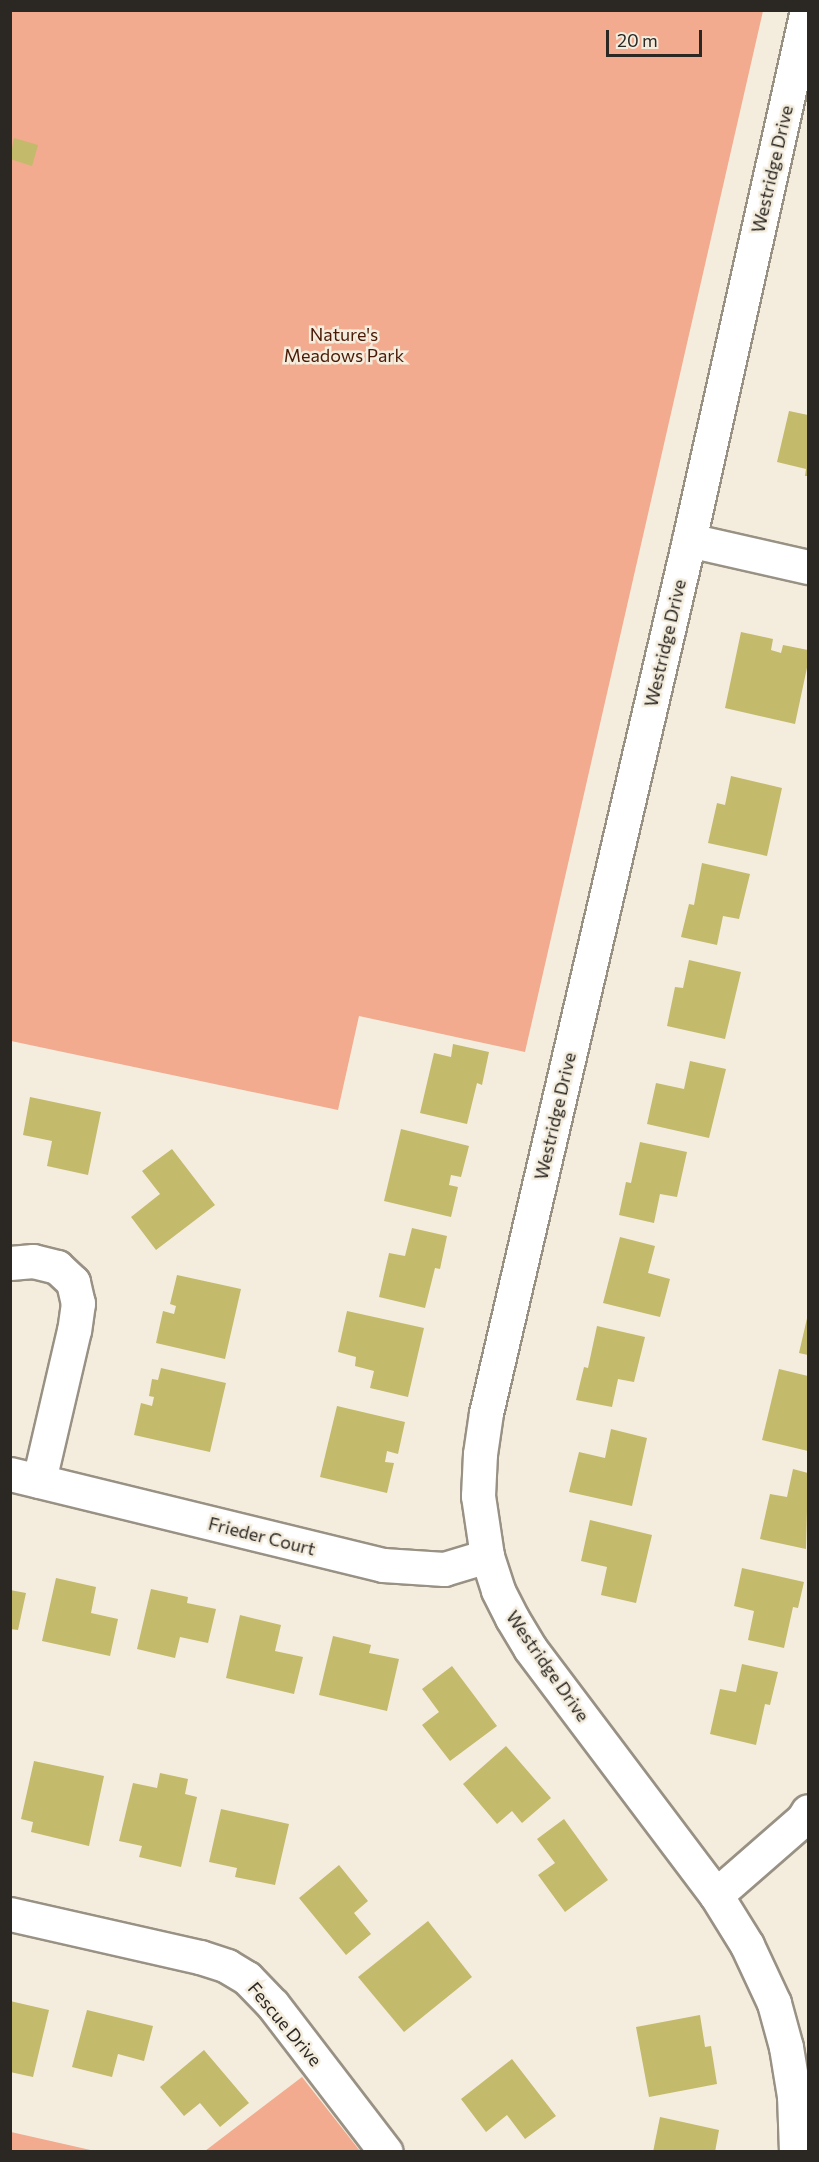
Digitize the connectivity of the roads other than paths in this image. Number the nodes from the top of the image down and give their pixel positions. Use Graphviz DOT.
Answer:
graph roads {
  1 [pos="807,10"];
  2 [pos="689,540"];
  3 [pos="808,567"];
  4 [pos="10,1263"];
  5 [pos="25,1478"];
  6 [pos="487,1556"];
  7 [pos="808,1811"];
  8 [pos="716,1895"];
  9 [pos="10,1914"];
  10 [pos="386,2151"];
  11 [pos="796,2151"];
  1 -- 2 [label="street, Westridge Drive"];
  2 -- 3 [label="street"];
  2 -- 6 [label="street, Westridge Drive"];
  4 -- 5 [label="street, Frieder Court"];
  5 -- 6 [label="street, Frieder Court"];
  6 -- 8 [label="street, Westridge Drive"];
  7 -- 8 [label="street"];
  8 -- 11 [label="street, Westridge Drive"];
  9 -- 10 [label="street, Fescue Drive"];
}
